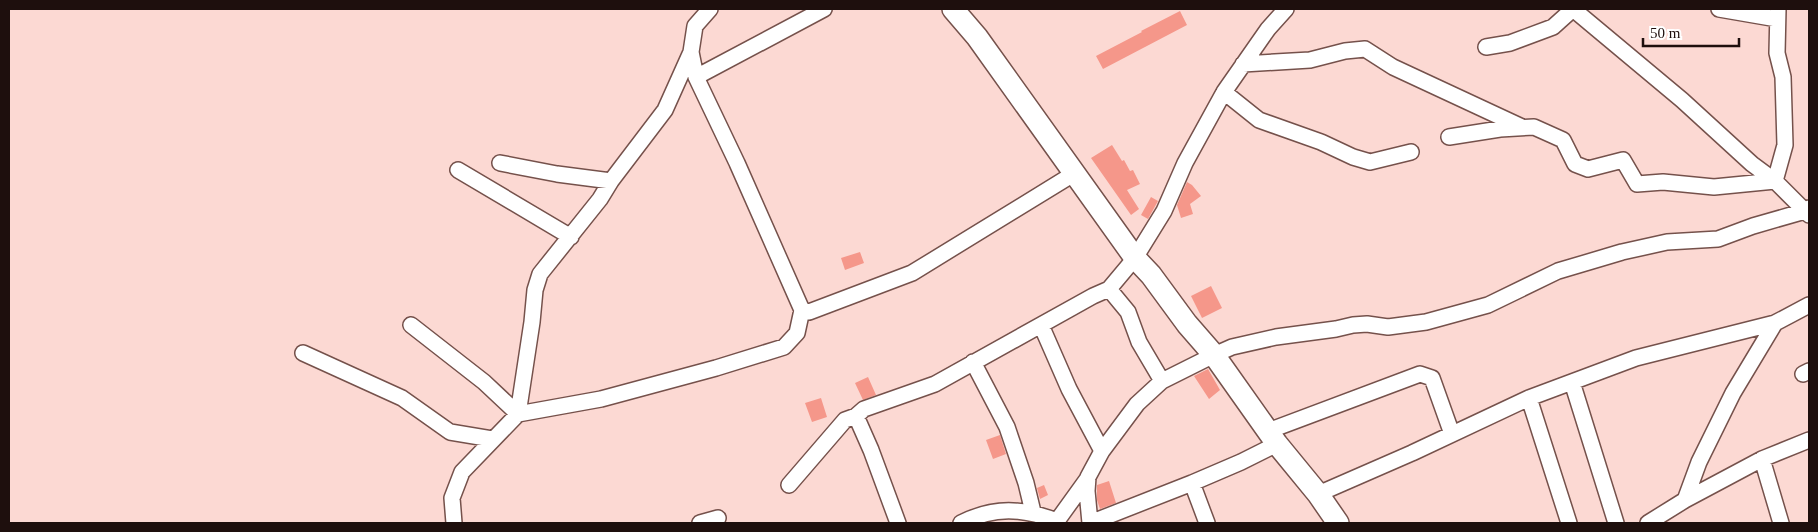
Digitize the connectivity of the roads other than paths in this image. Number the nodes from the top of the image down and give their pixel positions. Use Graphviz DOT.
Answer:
graph roads {
  1 [pos="710,9"];
  2 [pos="824,9"];
  3 [pos="954,9"];
  4 [pos="1286,9"];
  5 [pos="1573,9"];
  6 [pos="1719,9"];
  7 [pos="1778,14"];
  8 [pos="1486,47"];
  9 [pos="690,52"];
  10 [pos="1243,64"];
  11 [pos="696,77"];
  12 [pos="1224,92"];
  13 [pos="1523,128"];
  14 [pos="1449,137"];
  15 [pos="1411,152"];
  16 [pos="500,163"];
  17 [pos="458,170"];
  18 [pos="1075,173"];
  19 [pos="611,181"];
  20 [pos="1775,181"];
  21 [pos="1808,211"];
  22 [pos="571,237"];
  23 [pos="1135,258"];
  24 [pos="1109,289"];
  25 [pos="1809,305"];
  26 [pos="802,310"];
  27 [pos="1774,323"];
  28 [pos="411,325"];
  29 [pos="1041,325"];
  30 [pos="303,353"];
  31 [pos="1214,355"];
  32 [pos="974,362"];
  33 [pos="1162,381"];
  34 [pos="1572,382"];
  35 [pos="1529,398"];
  36 [pos="518,414"];
  37 [pos="856,416"];
  38 [pos="1452,434"];
  39 [pos="1273,437"];
  40 [pos="492,439"];
  41 [pos="1809,440"];
  42 [pos="1102,451"];
  43 [pos="1762,459"];
  44 [pos="1088,477"];
  45 [pos="1192,483"];
  46 [pos="789,485"];
  47 [pos="1318,494"];
  48 [pos="1685,500"];
  49 [pos="1033,512"];
  50 [pos="718,518"];
  51 [pos="1055,522"];
  52 [pos="454,523"];
  53 [pos="700,523"];
  54 [pos="898,523"];
  55 [pos="961,523"];
  56 [pos="1207,523"];
  57 [pos="1338,523"];
  58 [pos="1569,523"];
  59 [pos="1616,523"];
  60 [pos="1648,523"];
  61 [pos="1780,523"];
  1 -- 9 [label="street"];
  2 -- 11 [label="street"];
  3 -- 18 [label="street"];
  4 -- 10 [label="street"];
  5 -- 8 [label="street"];
  5 -- 20 [label="street"];
  6 -- 7 [label="street"];
  7 -- 20 [label="street"];
  9 -- 11 [label="street"];
  9 -- 19 [label="street"];
  10 -- 12 [label="street"];
  10 -- 13 [label="street"];
  11 -- 26 [label="street"];
  12 -- 15 [label="street"];
  12 -- 23 [label="street"];
  13 -- 14 [label="street"];
  13 -- 20 [label="street"];
  16 -- 19 [label="street"];
  17 -- 22 [label="street"];
  18 -- 23 [label="street"];
  18 -- 26 [label="street"];
  19 -- 22 [label="street"];
  20 -- 21 [label="street"];
  21 -- 31 [label="street"];
  22 -- 36 [label="street"];
  23 -- 24 [label="street"];
  23 -- 31 [label="street"];
  24 -- 29 [label="street"];
  24 -- 33 [label="street"];
  25 -- 27 [label="street"];
  26 -- 36 [label="street"];
  27 -- 34 [label="street"];
  27 -- 48 [label="street"];
  28 -- 36 [label="street"];
  29 -- 32 [label="street"];
  29 -- 42 [label="street"];
  30 -- 40 [label="street"];
  31 -- 33 [label="street"];
  31 -- 39 [label="street"];
  32 -- 37 [label="street"];
  32 -- 49 [label="street"];
  33 -- 42 [label="street"];
  34 -- 35 [label="street"];
  34 -- 59 [label="street"];
  35 -- 38 [label="street"];
  35 -- 58 [label="street"];
  36 -- 40 [label="street"];
  37 -- 46 [label="street"];
  37 -- 54 [label="street"];
  38 -- 39 [label="street"];
  38 -- 47 [label="street"];
  39 -- 45 [label="street"];
  39 -- 47 [label="street"];
  40 -- 52 [label="street"];
  41 -- 43 [label="street"];
  42 -- 44 [label="street"];
  43 -- 48 [label="street"];
  43 -- 61 [label="street"];
  44 -- 45 [label="street"];
  44 -- 51 [label="street"];
  45 -- 56 [label="street"];
  47 -- 57 [label="street"];
  48 -- 60 [label="street"];
  49 -- 51 [label="street"];
  49 -- 55 [label="street"];
  50 -- 53 [label="street"];
}
